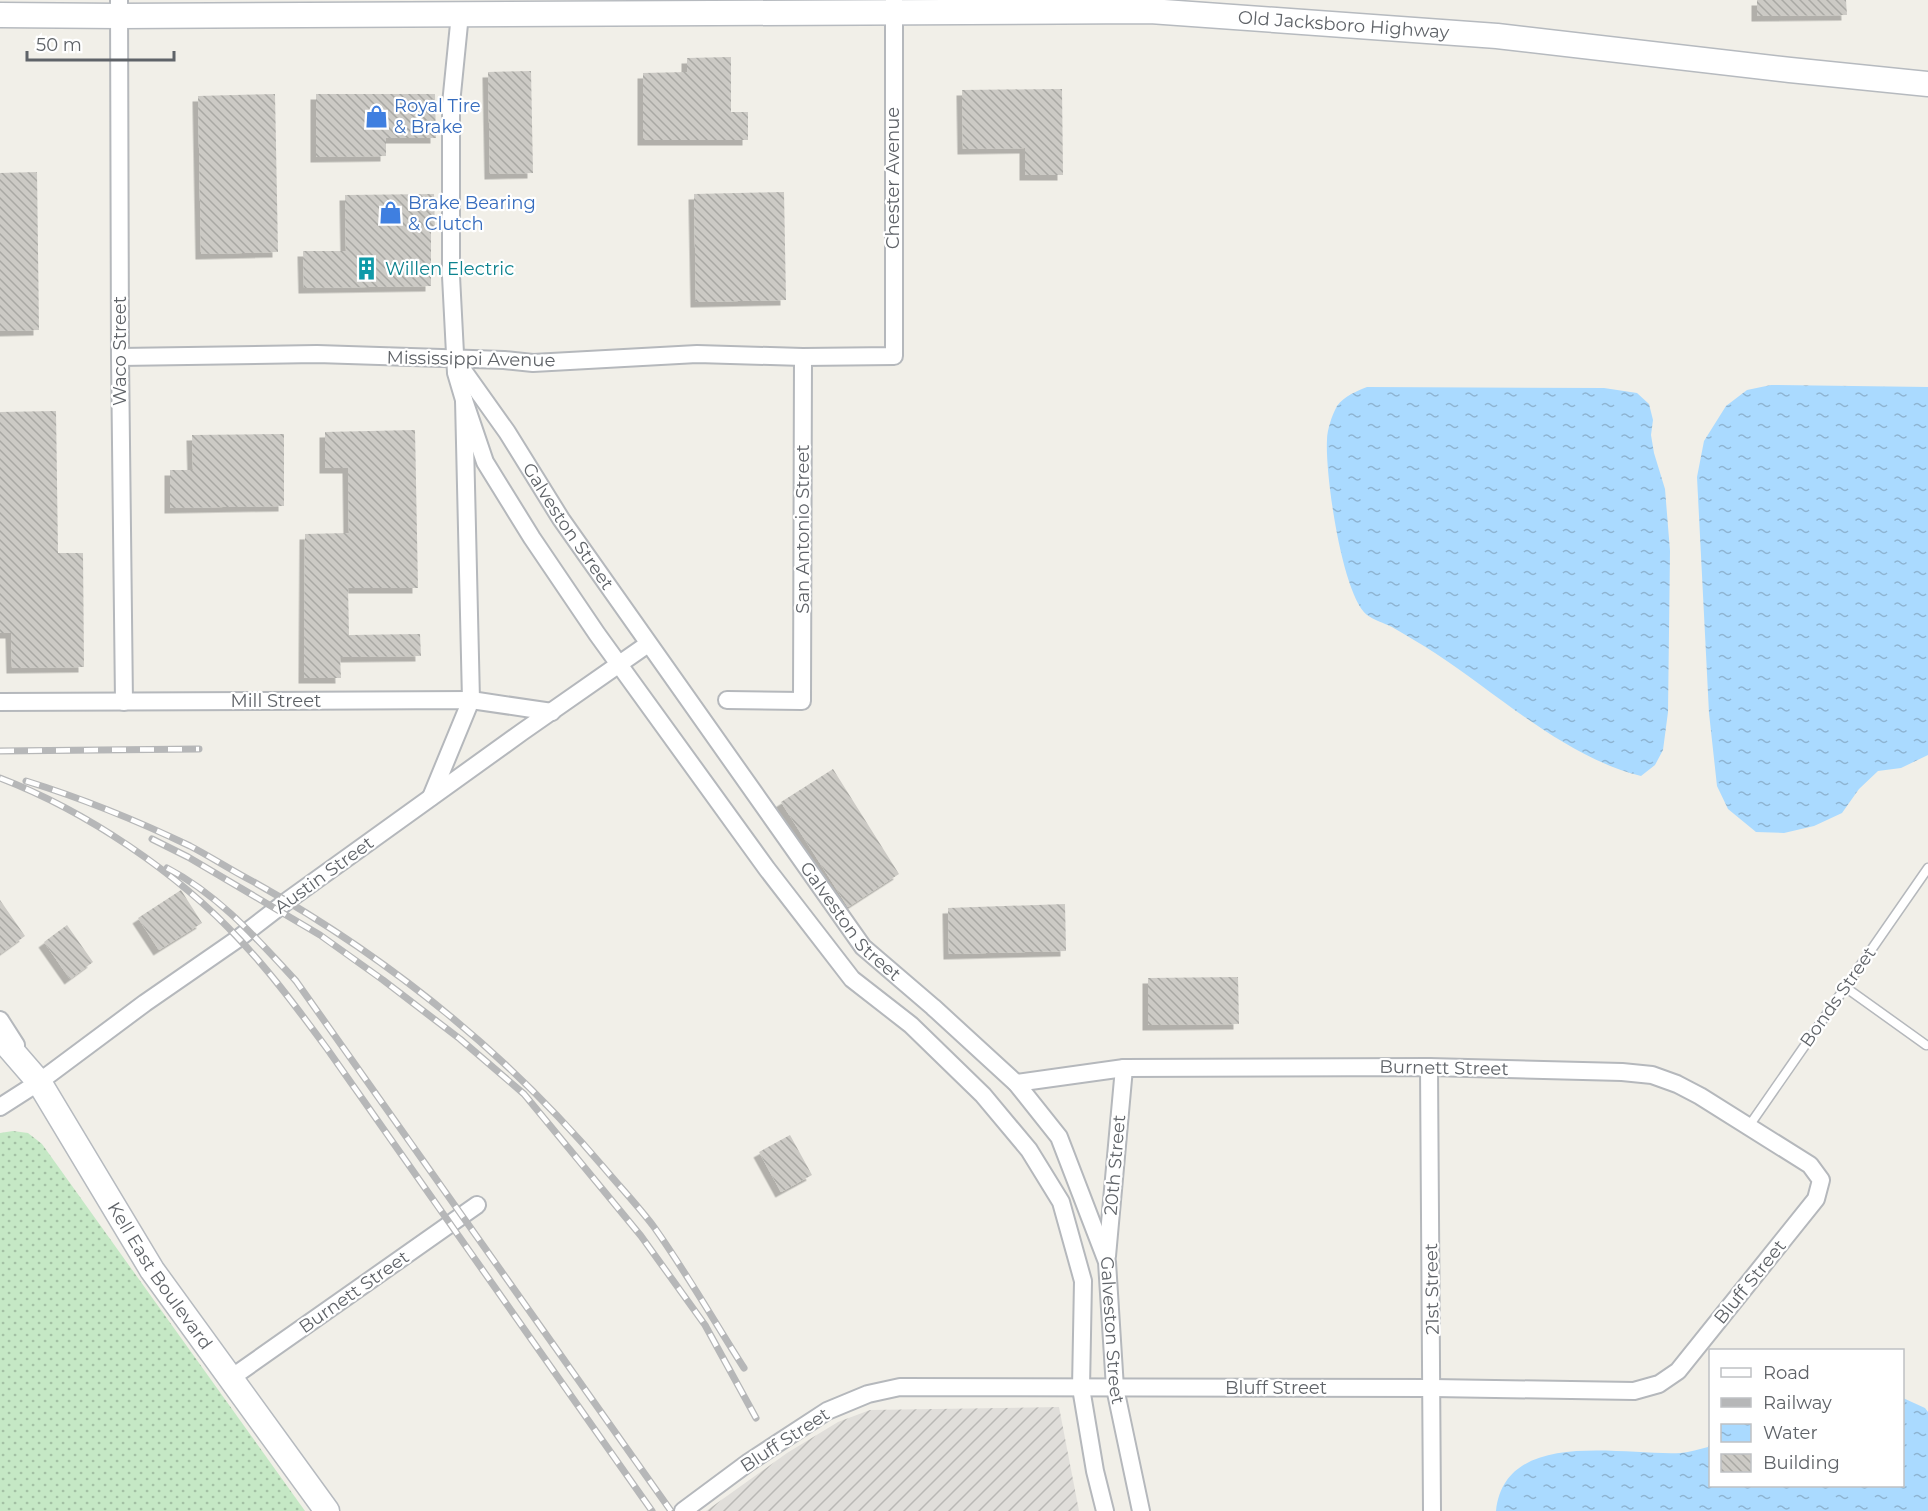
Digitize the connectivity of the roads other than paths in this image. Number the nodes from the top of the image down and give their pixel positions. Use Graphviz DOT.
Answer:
graph roads {
  1 [pos="894,6"];
  2 [pos="460,7"];
  3 [pos="119,8"];
  4 [pos="0,15"];
  5 [pos="1928,84"];
  6 [pos="894,356"];
  7 [pos="120,357"];
  8 [pos="803,357"];
  9 [pos="455,359"];
  10 [pos="464,400"];
  11 [pos="648,645"];
  12 [pos="620,666"];
  13 [pos="471,700"];
  14 [pos="727,700"];
  15 [pos="0,702"];
  16 [pos="124,702"];
  17 [pos="552,712"];
  18 [pos="430,798"];
  19 [pos="1928,868"];
  20 [pos="1845,987"];
  21 [pos="0,1020"];
  22 [pos="0,1037"];
  23 [pos="1926,1045"];
  24 [pos="1429,1067"];
  25 [pos="1124,1068"];
  26 [pos="39,1082"];
  27 [pos="1016,1083"];
  28 [pos="0,1107"];
  29 [pos="1749,1126"];
  30 [pos="1816,1199"];
  31 [pos="477,1205"];
  32 [pos="1107,1262"];
  33 [pos="231,1378"];
  34 [pos="1081,1388"];
  35 [pos="1115,1388"];
  36 [pos="1433,1388"];
  37 [pos="327,1511"];
  38 [pos="683,1511"];
  39 [pos="1105,1511"];
  40 [pos="1141,1511"];
  41 [pos="1432,1511"];
  1 -- 2 [label="main road, Old Jacksboro Highway"];
  1 -- 5 [label="main road, Old Jacksboro Highway"];
  1 -- 6 [label="street, Chester Avenue"];
  2 -- 3 [label="main road, Old Jacksboro Highway"];
  2 -- 9 [label="street, Galveston Street"];
  3 -- 4 [label="main road, Old Jacksboro Highway"];
  3 -- 7 [label="street, Waco Street"];
  6 -- 8 [label="street, Mississippi Avenue"];
  7 -- 9 [label="street, Mississippi Avenue"];
  7 -- 16 [label="street, Waco Street"];
  8 -- 9 [label="street, Mississippi Avenue"];
  8 -- 14 [label="street, San Antonio Street"];
  9 -- 10 [label="street, Galveston Street"];
  9 -- 11 [label="street, Galveston Street"];
  10 -- 12 [label="street, Galveston Street"];
  10 -- 13 [label="street, Galveston Street"];
  11 -- 12 [label="street, Austin Street"];
  11 -- 27 [label="street, Galveston Street"];
  12 -- 17 [label="street, Austin Street"];
  12 -- 34 [label="street, Galveston Street"];
  13 -- 16 [label="street, Mill Street"];
  13 -- 17 [label="street, Mill Street"];
  13 -- 18 [label="street, Galveston Street"];
  15 -- 16 [label="street, Mill Street"];
  17 -- 18 [label="street, Austin Street"];
  18 -- 26 [label="street, Austin Street"];
  19 -- 20 [label="lane, Bonds Street"];
  20 -- 23 [label="lane"];
  20 -- 29 [label="lane, Bonds Street"];
  21 -- 26 [label="street"];
  22 -- 26 [label="main road, Kell East Boulevard"];
  24 -- 25 [label="street, Burnett Street"];
  24 -- 29 [label="street, Burnett Street"];
  24 -- 36 [label="street, 21st Street"];
  25 -- 27 [label="street, Burnett Street"];
  25 -- 32 [label="street, 20th Street"];
  26 -- 28 [label="street, Austin Street"];
  26 -- 33 [label="main road, Kell East Boulevard"];
  27 -- 32 [label="street, Galveston Street"];
  29 -- 30 [label="street, Burnett Street"];
  30 -- 36 [label="street, Bluff Street"];
  31 -- 33 [label="street, Burnett Street"];
  32 -- 35 [label="street, Galveston Street"];
  33 -- 37 [label="main road, Kell East Boulevard"];
  34 -- 35 [label="street, Bluff Street"];
  34 -- 38 [label="street, Bluff Street"];
  34 -- 39 [label="street, Galveston Street"];
  35 -- 36 [label="street, Bluff Street"];
  35 -- 40 [label="street, Galveston Street"];
  36 -- 41 [label="street, 21st Street"];
}
